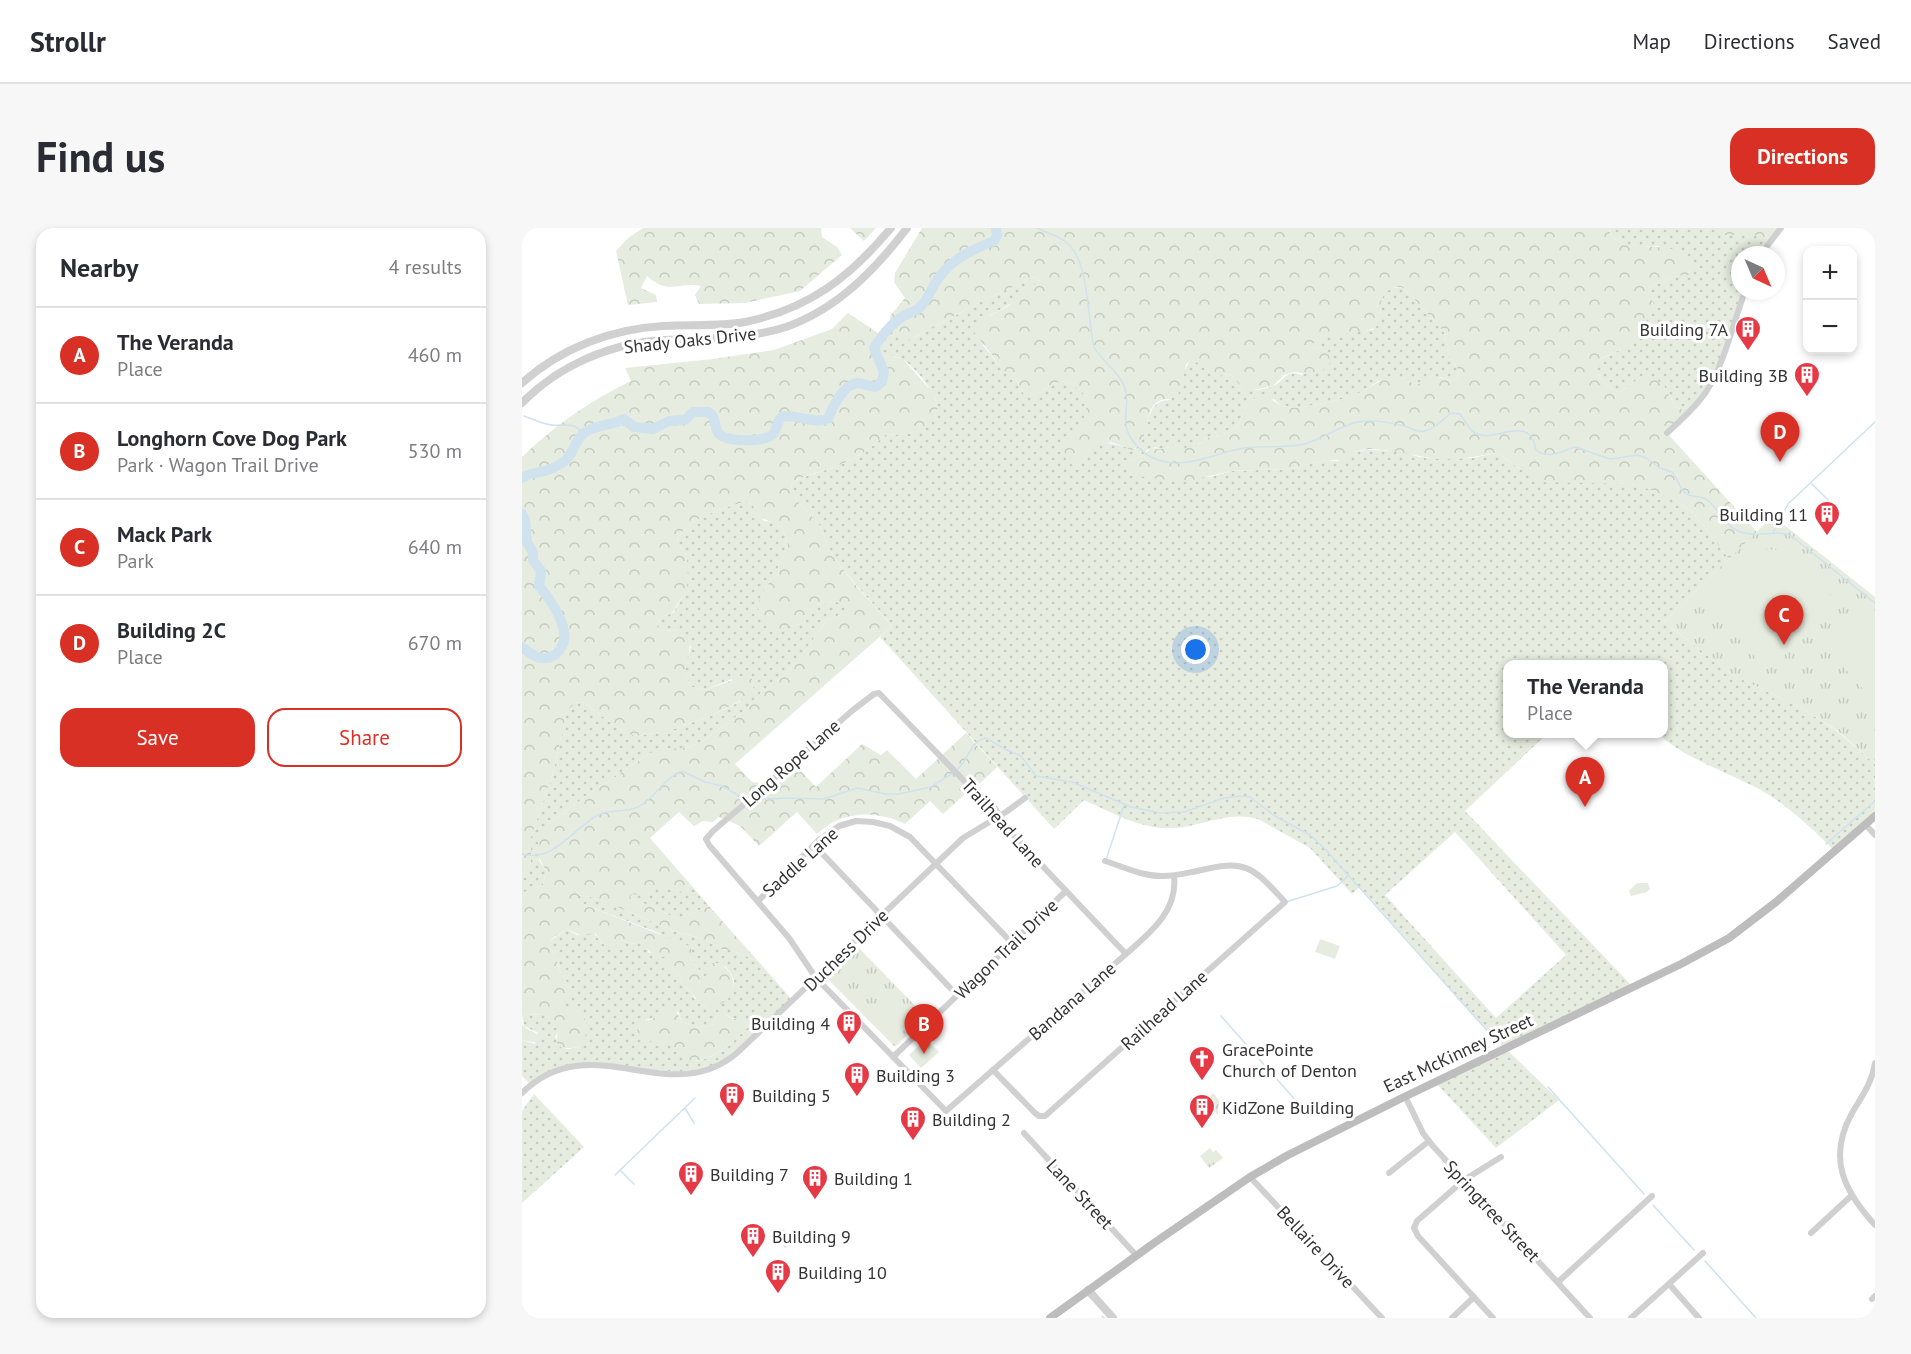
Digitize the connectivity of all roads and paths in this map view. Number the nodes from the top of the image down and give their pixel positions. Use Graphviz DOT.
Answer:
graph roads {
  1 [pos="891,228"];
  2 [pos="907,228"];
  3 [pos="1781,228"];
  4 [pos="1767,246"];
  5 [pos="1742,300"];
  6 [pos="522,383"];
  7 [pos="522,403"];
  8 [pos="1667,433"];
  9 [pos="879,693"];
  10 [pos="1025,798"];
  11 [pos="1000,815"];
  12 [pos="1875,816"];
  13 [pos="1865,824"];
  14 [pos="1875,835"];
  15 [pos="814,845"];
  16 [pos="1106,861"];
  17 [pos="935,864"];
  18 [pos="1174,876"];
  19 [pos="1066,891"];
  20 [pos="758,900"];
  21 [pos="881,916"];
  22 [pos="1012,943"];
  23 [pos="1126,954"];
  24 [pos="816,978"];
  25 [pos="957,996"];
  26 [pos="893,1057"];
  27 [pos="1875,1065"];
  28 [pos="993,1070"];
  29 [pos="522,1093"];
  30 [pos="1405,1096"];
  31 [pos="1024,1133"];
  32 [pos="1429,1141"];
  33 [pos="1501,1157"];
  34 [pos="1389,1173"];
  35 [pos="1250,1177"];
  36 [pos="1464,1180"];
  37 [pos="1652,1196"];
  38 [pos="1851,1197"];
  39 [pos="1875,1225"];
  40 [pos="1811,1233"];
  41 [pos="1703,1253"];
  42 [pos="1136,1255"];
  43 [pos="1558,1282"];
  44 [pos="1669,1284"];
  45 [pos="1088,1290"];
  46 [pos="1474,1297"];
  47 [pos="1050,1318"];
  48 [pos="1113,1318"];
  49 [pos="1382,1318"];
  50 [pos="1452,1318"];
  51 [pos="1493,1318"];
  52 [pos="1590,1318"];
  53 [pos="1631,1318"];
  54 [pos="1699,1318"];
  1 -- 6 [label="street, Shady Oaks Drive"];
  2 -- 7 [label="street, Shady Oaks Drive"];
  3 -- 4 [label="street"];
  5 -- 8 [label="street"];
  9 -- 11 [label="street, Trailhead Lane"];
  9 -- 20 [label="street, Long Rope Lane"];
  10 -- 11 [label="street, Duchess Drive"];
  11 -- 17 [label="street, Duchess Drive"];
  11 -- 19 [label="street, Trailhead Lane"];
  12 -- 13 [label="main road, East McKinney Street"];
  13 -- 14 [label="street"];
  13 -- 30 [label="main road, East McKinney Street"];
  15 -- 17 [label="street, Saddle Lane"];
  15 -- 20 [label="street, Saddle Lane"];
  15 -- 21 [label="street"];
  16 -- 18 [label="street"];
  17 -- 21 [label="street, Duchess Drive"];
  17 -- 22 [label="street, Saddle Lane"];
  18 -- 23 [label="street, Bandana Lane"];
  18 -- 28 [label="street, Railhead Lane"];
  19 -- 22 [label="street, Wagon Trail Drive"];
  19 -- 23 [label="street, Trailhead Lane"];
  20 -- 24 [label="street"];
  21 -- 24 [label="street, Duchess Drive"];
  21 -- 25 [label="street"];
  22 -- 25 [label="street, Wagon Trail Drive"];
  23 -- 28 [label="street, Bandana Lane"];
  24 -- 26 [label="street"];
  24 -- 29 [label="street, Duchess Drive"];
  25 -- 26 [label="street, Wagon Trail Drive"];
  26 -- 28 [label="street, Bandana Lane"];
  27 -- 38 [label="street"];
  30 -- 32 [label="street, Springtree Street"];
  30 -- 35 [label="main road, East McKinney Street"];
  31 -- 42 [label="street, Lane Street"];
  32 -- 34 [label="street"];
  32 -- 36 [label="street, Springtree Street"];
  33 -- 36 [label="street"];
  35 -- 42 [label="main road, East McKinney Street"];
  35 -- 49 [label="street, Bellaire Drive"];
  36 -- 43 [label="street, Springtree Street"];
  36 -- 46 [label="street"];
  37 -- 43 [label="street"];
  38 -- 39 [label="street"];
  38 -- 40 [label="street"];
  41 -- 44 [label="street"];
  42 -- 45 [label="main road, East McKinney Street"];
  43 -- 52 [label="street, Springtree Street"];
  44 -- 53 [label="street"];
  44 -- 54 [label="street"];
  45 -- 47 [label="main road, East McKinney Street"];
  45 -- 48 [label="street"];
  46 -- 50 [label="street"];
  46 -- 51 [label="street"];
}
